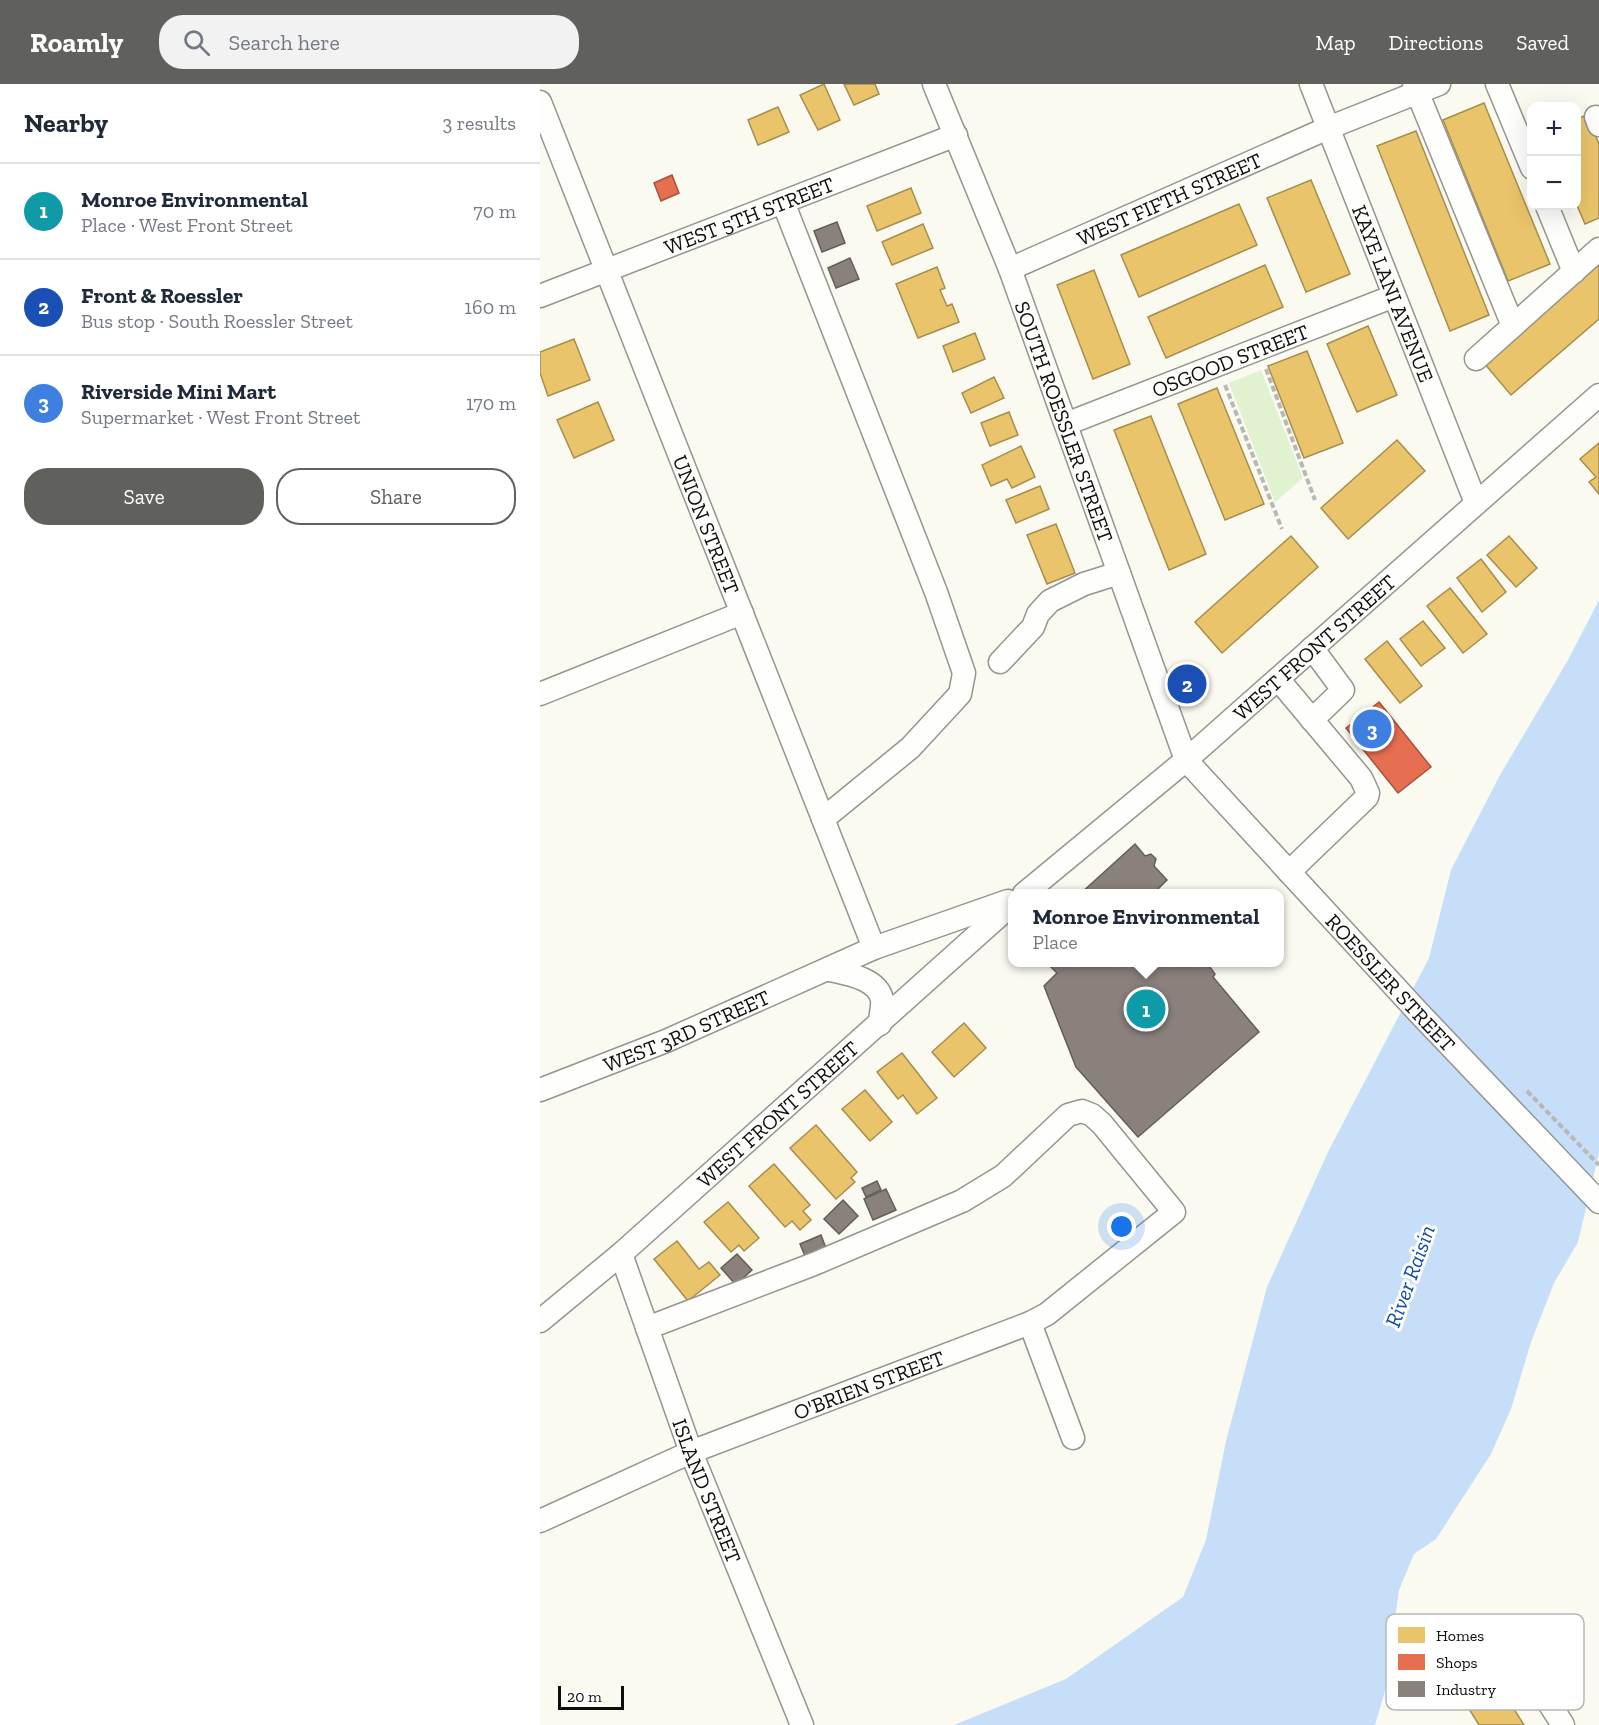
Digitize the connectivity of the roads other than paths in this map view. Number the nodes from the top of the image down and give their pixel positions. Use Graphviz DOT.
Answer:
graph roads {
  1 [pos="934,84"];
  2 [pos="1311,84"];
  3 [pos="1439,84"];
  4 [pos="1497,84"];
  5 [pos="1416,88"];
  6 [pos="540,102"];
  7 [pos="1328,128"];
  8 [pos="956,135"];
  9 [pos="1527,156"];
  10 [pos="783,202"];
  11 [pos="1549,210"];
  12 [pos="1599,249"];
  13 [pos="1011,269"];
  14 [pos="607,271"];
  15 [pos="1574,272"];
  16 [pos="540,296"];
  17 [pos="1394,296"];
  18 [pos="1513,326"];
  19 [pos="1476,359"];
  20 [pos="1599,395"];
  21 [pos="1066,424"];
  22 [pos="1476,503"];
  23 [pos="1119,573"];
  24 [pos="742,613"];
  25 [pos="1312,648"];
  26 [pos="1000,662"];
  27 [pos="1278,679"];
  28 [pos="540,694"];
  29 [pos="1312,720"];
  30 [pos="1186,760"];
  31 [pos="823,819"];
  32 [pos="1289,872"];
  33 [pos="1030,889"];
  34 [pos="1008,903"];
  35 [pos="1008,906"];
  36 [pos="874,948"];
  37 [pos="830,970"];
  38 [pos="880,1024"];
  39 [pos="540,1090"];
  40 [pos="1599,1202"];
  41 [pos="621,1254"];
  42 [pos="540,1321"];
  43 [pos="1030,1323"];
  44 [pos="647,1328"];
  45 [pos="1073,1438"];
  46 [pos="691,1452"];
  47 [pos="540,1521"];
  48 [pos="1553,1710"];
  49 [pos="802,1725"];
  50 [pos="1563,1725"];
  1 -- 8 [label="street, SOUTH ROESSLER STREET"];
  2 -- 7 [label="street, KAYE LANI AVENUE"];
  3 -- 5 [label="street, WEST FIFTH STREET"];
  4 -- 9 [label="street"];
  5 -- 7 [label="street, WEST FIFTH STREET"];
  5 -- 18 [label="street"];
  6 -- 14 [label="street, UNION STREET"];
  7 -- 13 [label="street, WEST FIFTH STREET"];
  7 -- 17 [label="street, KAYE LANI AVENUE"];
  8 -- 10 [label="street, WEST 5TH STREET"];
  8 -- 13 [label="street, SOUTH ROESSLER STREET"];
  10 -- 14 [label="street, WEST 5TH STREET"];
  10 -- 31 [label="street"];
  11 -- 15 [label="street"];
  12 -- 15 [label="street"];
  13 -- 21 [label="street, SOUTH ROESSLER STREET"];
  14 -- 16 [label="street, WEST 5TH STREET"];
  14 -- 24 [label="street, UNION STREET"];
  15 -- 18 [label="street"];
  17 -- 21 [label="street, OSGOOD STREET"];
  17 -- 22 [label="street, KAYE LANI AVENUE"];
  18 -- 19 [label="street"];
  20 -- 22 [label="street, WEST FRONT STREET"];
  21 -- 23 [label="street, SOUTH ROESSLER STREET"];
  22 -- 25 [label="street, WEST FRONT STREET"];
  23 -- 26 [label="street"];
  23 -- 30 [label="street, SOUTH ROESSLER STREET"];
  24 -- 28 [label="street"];
  24 -- 31 [label="street, UNION STREET"];
  25 -- 27 [label="street, WEST FRONT STREET"];
  25 -- 29 [label="street"];
  27 -- 29 [label="street"];
  27 -- 30 [label="street, WEST FRONT STREET"];
  29 -- 32 [label="street"];
  30 -- 32 [label="street, ROESSLER STREET"];
  30 -- 33 [label="street, WEST FRONT STREET"];
  31 -- 36 [label="street, UNION STREET"];
  32 -- 40 [label="street, ROESSLER STREET"];
  34 -- 36 [label="street, WEST 3RD STREET"];
  35 -- 38 [label="street, WEST FRONT STREET"];
  36 -- 37 [label="street, WEST 3RD STREET"];
  37 -- 38 [label="street"];
  37 -- 39 [label="street, WEST 3RD STREET"];
  38 -- 41 [label="street, WEST FRONT STREET"];
  41 -- 42 [label="street, WEST FRONT STREET"];
  41 -- 44 [label="street, ISLAND STREET"];
  43 -- 44 [label="street, O'BRIEN STREET"];
  43 -- 45 [label="street"];
  43 -- 46 [label="street, O'BRIEN STREET"];
  44 -- 46 [label="street, ISLAND STREET"];
  46 -- 47 [label="street, O'BRIEN STREET"];
  46 -- 49 [label="street, ISLAND STREET"];
  48 -- 50 [label="street"];
}
